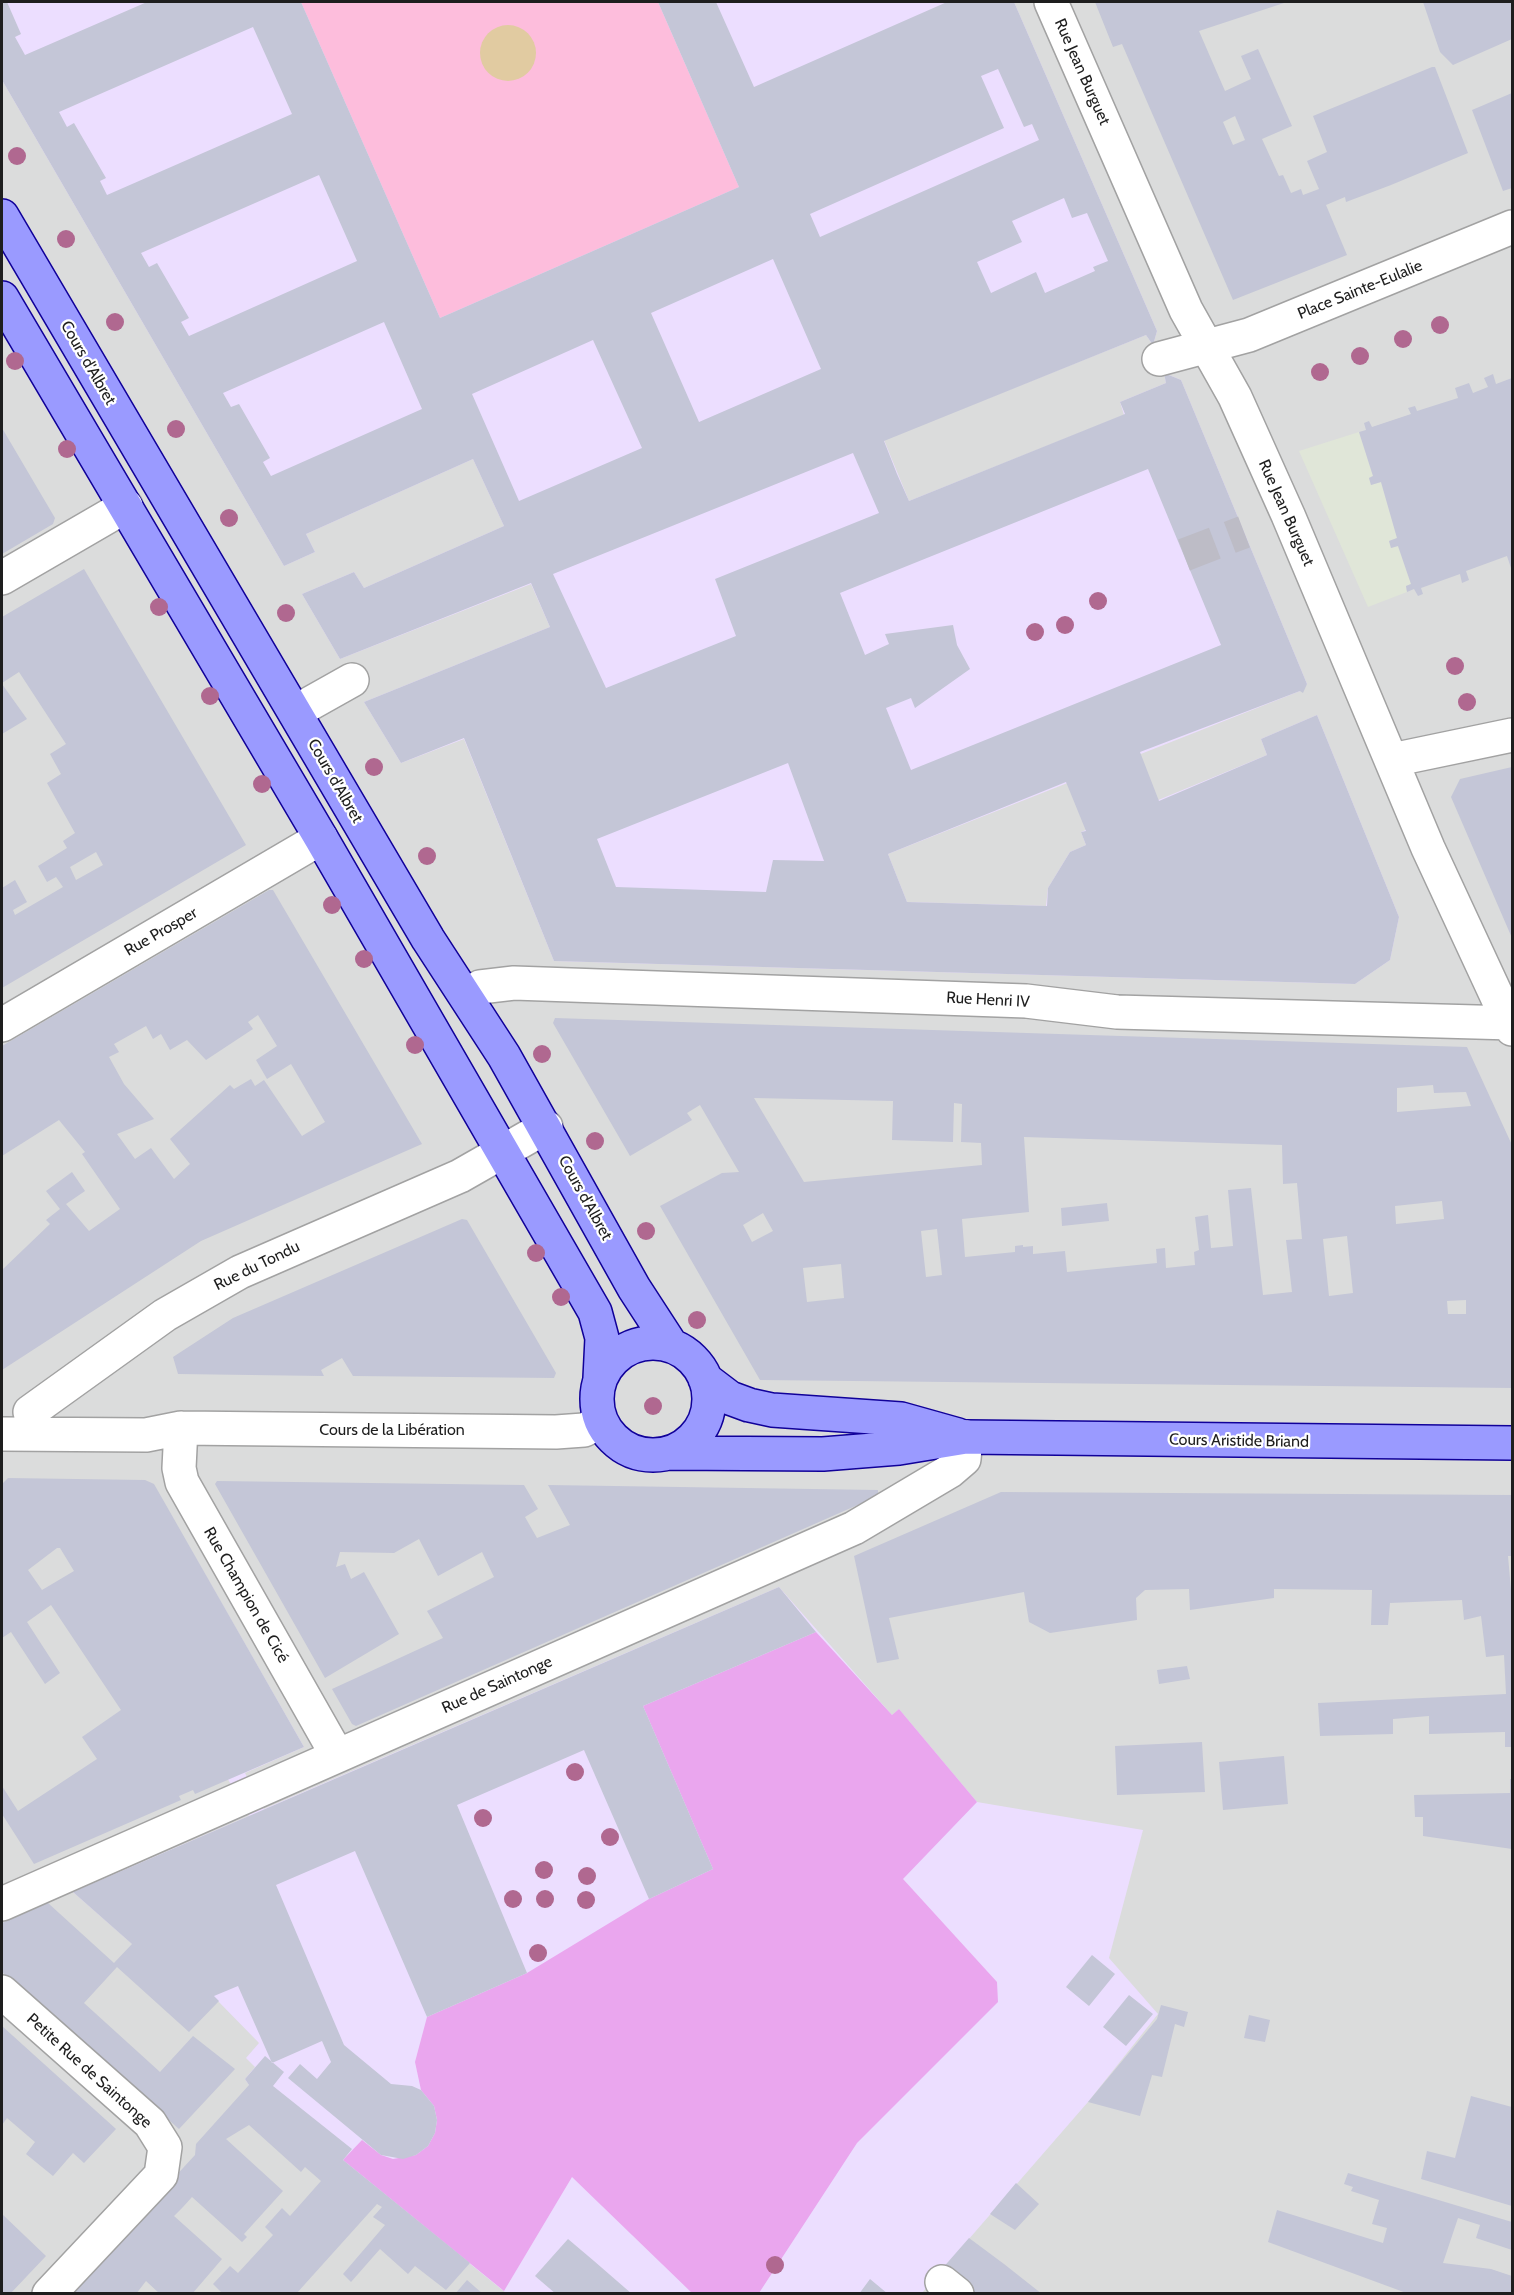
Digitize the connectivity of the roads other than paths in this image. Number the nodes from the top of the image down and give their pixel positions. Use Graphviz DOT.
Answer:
graph roads {
  1 [pos="1052,2"];
  2 [pos="2,216"];
  3 [pos="1512,228"];
  4 [pos="2,298"];
  5 [pos="1206,347"];
  6 [pos="1159,359"];
  7 [pos="126,506"];
  8 [pos="2,578"];
  9 [pos="352,681"];
  10 [pos="295,712"];
  11 [pos="1512,735"];
  12 [pos="1392,760"];
  13 [pos="321,838"];
  14 [pos="466,996"];
  15 [pos="2,1025"];
  16 [pos="1512,1025"];
  17 [pos="546,1127"];
  18 [pos="502,1152"];
  19 [pos="671,1346"];
  20 [pos="600,1378"];
  21 [pos="705,1378"];
  22 [pos="16,1412"];
  23 [pos="601,1422"];
  24 [pos="181,1428"];
  25 [pos="2,1434"];
  26 [pos="966,1437"];
  27 [pos="1512,1443"];
  28 [pos="669,1453"];
  29 [pos="337,1755"];
  30 [pos="2,1904"];
  31 [pos="2,1992"];
  32 [pos="49,2294"];
  1 -- 5 [label="street, Rue Jean Burguet"];
  2 -- 10 [label="main road, Cours d'Albret"];
  3 -- 5 [label="street, Place Sainte-Eulalie"];
  4 -- 7 [label="main road"];
  5 -- 6 [label="street, Place Sainte-Eulalie"];
  5 -- 12 [label="street, Rue Jean Burguet"];
  7 -- 8 [label="street"];
  7 -- 13 [label="main road"];
  9 -- 10 [label="street"];
  10 -- 14 [label="main road, Cours d'Albret"];
  11 -- 12 [label="street"];
  12 -- 16 [label="street, Rue Jean Burguet"];
  13 -- 15 [label="street, Rue Prosper"];
  13 -- 18 [label="main road"];
  14 -- 16 [label="street, Rue Henri IV"];
  14 -- 17 [label="main road, Cours d'Albret"];
  17 -- 18 [label="street, Rue du Tondu"];
  17 -- 19 [label="main road, Cours d'Albret"];
  18 -- 20 [label="main road"];
  18 -- 22 [label="street, Rue du Tondu"];
  19 -- 20 [label="main road"];
  19 -- 21 [label="main road"];
  20 -- 23 [label="main road"];
  21 -- 26 [label="main road, Cours Aristide Briand"];
  21 -- 28 [label="main road"];
  22 -- 24 [label="street, Cours de la Libération"];
  23 -- 24 [label="street, Cours de la Libération"];
  23 -- 28 [label="main road"];
  24 -- 25 [label="street, Cours de la Libération"];
  24 -- 29 [label="street, Rue Champion de Cicé"];
  26 -- 27 [label="main road, Cours Aristide Briand"];
  26 -- 28 [label="main road, Cours Aristide Briand"];
  26 -- 29 [label="street, Rue de Saintonge"];
  29 -- 30 [label="street, Rue de Saintonge"];
  31 -- 32 [label="street, Petite Rue de Saintonge"];
}
